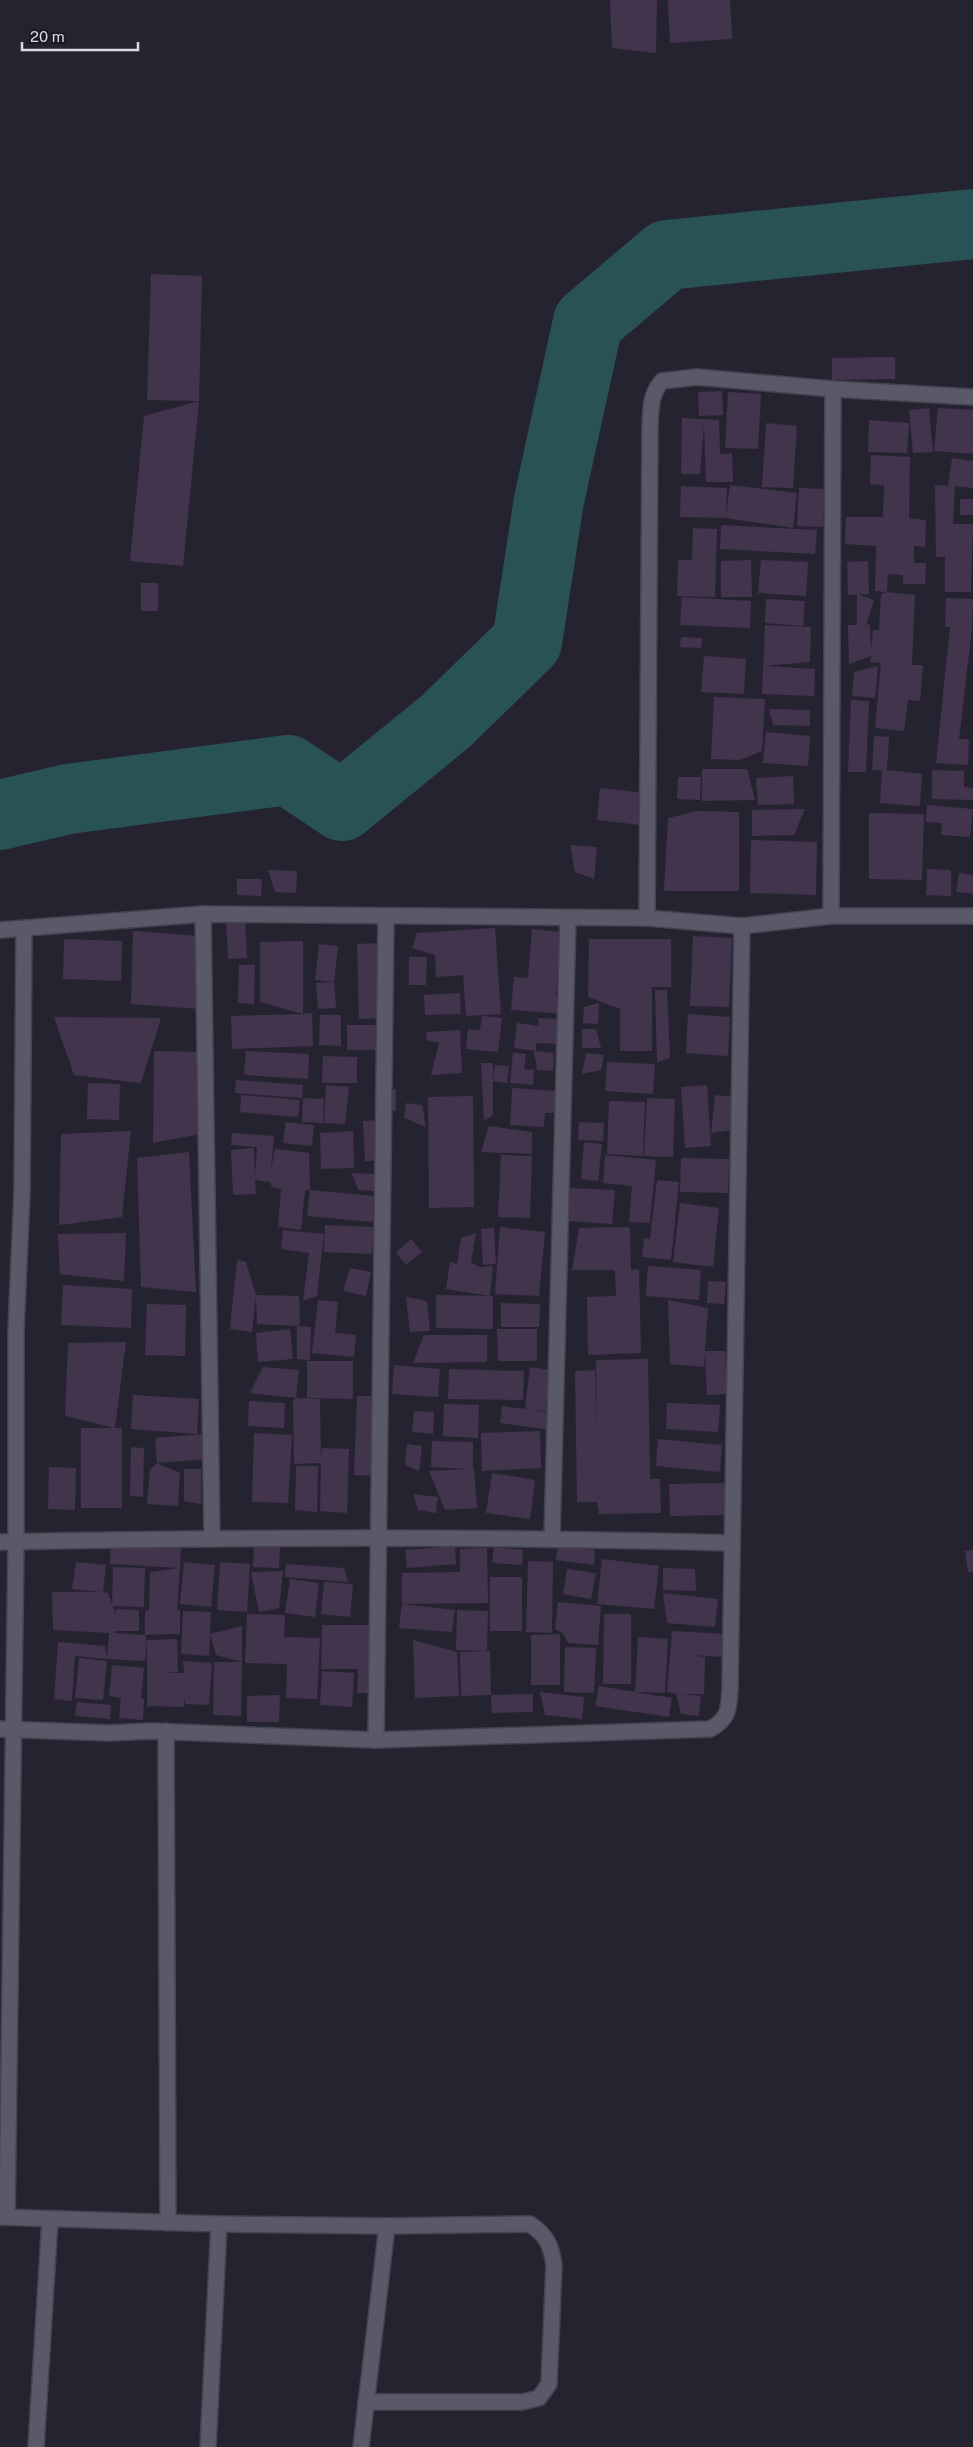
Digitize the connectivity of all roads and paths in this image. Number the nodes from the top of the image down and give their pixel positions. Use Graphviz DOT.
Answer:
graph roads {
  1 [pos="833,389"];
  2 [pos="973,397"];
  3 [pos="203,914"];
  4 [pos="386,916"];
  5 [pos="831,916"];
  6 [pos="973,916"];
  7 [pos="568,918"];
  8 [pos="647,918"];
  9 [pos="742,926"];
  10 [pos="24,929"];
  11 [pos="0,930"];
  12 [pos="379,1538"];
  13 [pos="552,1538"];
  14 [pos="212,1539"];
  15 [pos="0,1542"];
  16 [pos="16,1542"];
  17 [pos="731,1543"];
  18 [pos="7,1729"];
  19 [pos="166,1731"];
  20 [pos="376,1740"];
  21 [pos="4,2217"];
  22 [pos="50,2218"];
  23 [pos="168,2223"];
  24 [pos="219,2224"];
  25 [pos="387,2226"];
  26 [pos="366,2402"];
  27 [pos="36,2447"];
  28 [pos="208,2447"];
  29 [pos="361,2447"];
  1 -- 2 [label="street"];
  1 -- 5 [label="street"];
  1 -- 8 [label="street"];
  3 -- 4 [label="street"];
  3 -- 10 [label="street"];
  3 -- 14 [label="street"];
  4 -- 7 [label="street"];
  4 -- 12 [label="street"];
  5 -- 6 [label="street"];
  5 -- 9 [label="street"];
  7 -- 8 [label="street"];
  7 -- 13 [label="street"];
  8 -- 9 [label="street"];
  9 -- 17 [label="street"];
  10 -- 11 [label="street"];
  10 -- 16 [label="street"];
  12 -- 13 [label="street"];
  12 -- 14 [label="street"];
  12 -- 20 [label="street"];
  13 -- 17 [label="street"];
  14 -- 16 [label="street"];
  15 -- 16 [label="street"];
  16 -- 18 [label="street"];
  17 -- 20 [label="street"];
  18 -- 19 [label="street"];
  18 -- 21 [label="street"];
  19 -- 20 [label="street"];
  19 -- 23 [label="street"];
  21 -- 22 [label="street"];
  22 -- 23 [label="street"];
  22 -- 27 [label="street"];
  23 -- 24 [label="street"];
  24 -- 25 [label="street"];
  24 -- 28 [label="street"];
  25 -- 26 [label="street"];
  25 -- 26 [label="street"];
  26 -- 29 [label="street"];
}
